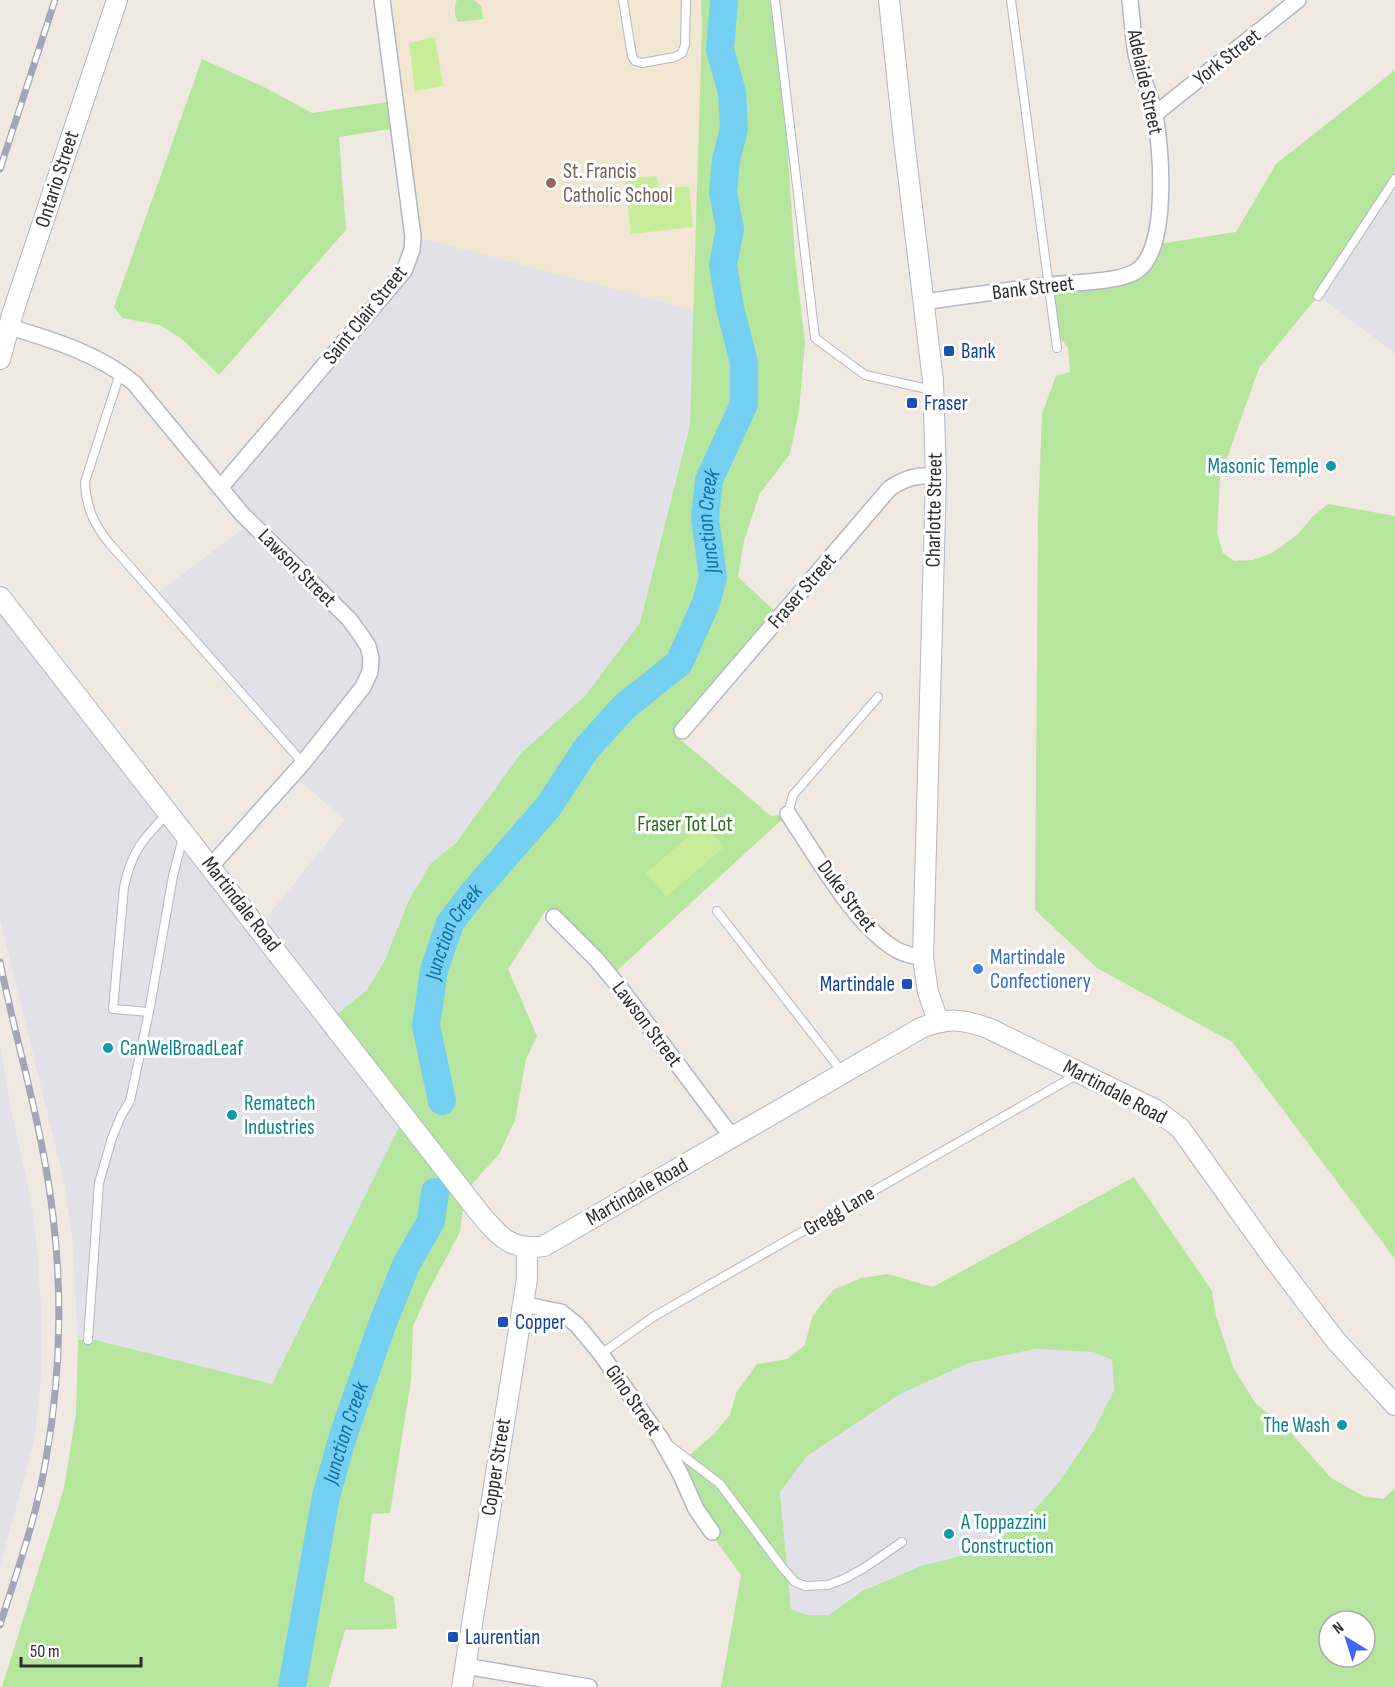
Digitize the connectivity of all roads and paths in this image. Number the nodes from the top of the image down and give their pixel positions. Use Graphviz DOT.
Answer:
graph roads {
  1 [pos="117,0"];
  2 [pos="382,0"];
  3 [pos="623,0"];
  4 [pos="686,0"];
  5 [pos="775,0"];
  6 [pos="889,0"];
  7 [pos="1011,0"];
  8 [pos="1130,0"];
  9 [pos="1298,0"];
  10 [pos="1155,114"];
  11 [pos="1395,179"];
  12 [pos="1140,268"];
  13 [pos="1048,285"];
  14 [pos="1318,296"];
  15 [pos="923,302"];
  16 [pos="10,327"];
  17 [pos="1057,348"];
  18 [pos="0,359"];
  19 [pos="120,372"];
  20 [pos="933,390"];
  21 [pos="936,476"];
  22 [pos="220,488"];
  23 [pos="0,597"];
  24 [pos="878,697"];
  25 [pos="682,731"];
  26 [pos="303,763"];
  27 [pos="169,812"];
  28 [pos="788,814"];
  29 [pos="185,832"];
  30 [pos="211,866"];
  31 [pos="717,911"];
  32 [pos="554,917"];
  33 [pos="923,958"];
  34 [pos="149,1012"];
  35 [pos="938,1021"];
  36 [pos="843,1073"];
  37 [pos="1079,1073"];
  38 [pos="732,1137"];
  39 [pos="526,1247"];
  40 [pos="522,1304"];
  41 [pos="88,1340"];
  42 [pos="601,1354"];
  43 [pos="1395,1405"];
  44 [pos="661,1439"];
  45 [pos="712,1532"];
  46 [pos="902,1542"];
  47 [pos="465,1666"];
  48 [pos="462,1687"];
  49 [pos="589,1687"];
  1 -- 16 [label="street, Ontario Street"];
  2 -- 22 [label="street, Saint Clair Street"];
  3 -- 4 [label="lane"];
  5 -- 20 [label="lane"];
  6 -- 15 [label="street, Charlotte Street"];
  7 -- 13 [label="lane"];
  8 -- 10 [label="street, Adelaide Street"];
  9 -- 10 [label="street, York Street"];
  10 -- 12 [label="street, Adelaide Street"];
  11 -- 14 [label="lane"];
  12 -- 13 [label="street, Bank Street"];
  13 -- 15 [label="street, Bank Street"];
  13 -- 17 [label="lane"];
  15 -- 20 [label="street, Charlotte Street"];
  16 -- 18 [label="street, Ontario Street"];
  16 -- 19 [label="street, Lawson Street"];
  19 -- 22 [label="street, Lawson Street"];
  19 -- 26 [label="lane"];
  20 -- 21 [label="street, Charlotte Street"];
  21 -- 25 [label="street, Fraser Street"];
  21 -- 33 [label="street, Charlotte Street"];
  22 -- 26 [label="street, Lawson Street"];
  23 -- 27 [label="street, Martindale Road"];
  24 -- 28 [label="lane"];
  26 -- 30 [label="street, Lawson Street"];
  27 -- 29 [label="street, Martindale Road"];
  27 -- 34 [label="lane"];
  28 -- 33 [label="street, Duke Street"];
  29 -- 30 [label="street, Martindale Road"];
  29 -- 34 [label="lane"];
  30 -- 39 [label="street, Martindale Road"];
  31 -- 36 [label="lane"];
  32 -- 38 [label="street, Lawson Street"];
  33 -- 35 [label="street, Charlotte Street"];
  34 -- 41 [label="lane"];
  35 -- 36 [label="street, Martindale Road"];
  35 -- 37 [label="street, Martindale Road"];
  36 -- 38 [label="street, Martindale Road"];
  37 -- 42 [label="lane, Gregg Lane"];
  37 -- 43 [label="street, Martindale Road"];
  38 -- 39 [label="street, Martindale Road"];
  39 -- 40 [label="street, Copper Street"];
  40 -- 42 [label="street, Gino Street"];
  40 -- 47 [label="street, Copper Street"];
  42 -- 44 [label="street, Gino Street"];
  44 -- 45 [label="street, Gino Street"];
  44 -- 46 [label="lane"];
  47 -- 48 [label="street, Copper Street"];
  47 -- 49 [label="street"];
}
